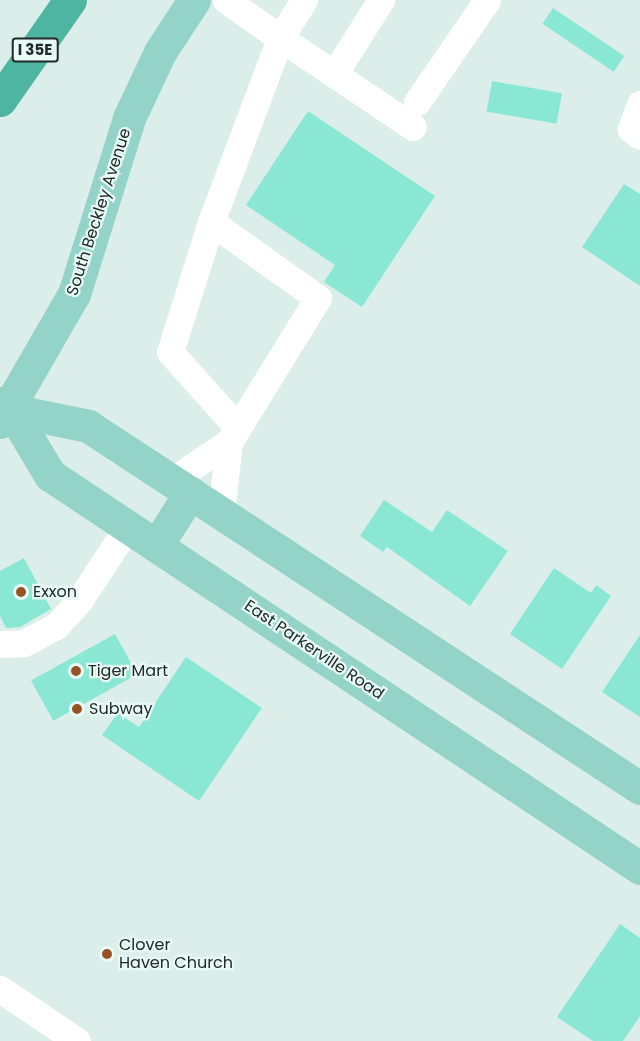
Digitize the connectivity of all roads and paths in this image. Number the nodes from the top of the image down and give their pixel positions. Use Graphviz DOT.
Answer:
graph roads {
  1 [pos="70,0"];
  2 [pos="194,0"];
  3 [pos="226,0"];
  4 [pos="304,0"];
  5 [pos="381,0"];
  6 [pos="486,0"];
  7 [pos="280,38"];
  8 [pos="334,74"];
  9 [pos="0,100"];
  10 [pos="211,222"];
  11 [pos="4,411"];
  12 [pos="233,435"];
  13 [pos="180,487"];
  14 [pos="221,513"];
  15 [pos="128,526"];
  16 [pos="157,545"];
  17 [pos="0,645"];
  18 [pos="640,789"];
  19 [pos="640,868"];
  20 [pos="0,989"];
  21 [pos="77,1041"];
  1 -- 9 [label="highway, I 35E"];
  2 -- 11 [label="main road, South Beckley Avenue"];
  3 -- 7 [label="street"];
  4 -- 7 [label="street"];
  5 -- 8 [label="street"];
  6 -- 8 [label="street"];
  7 -- 8 [label="street"];
  7 -- 10 [label="street"];
  10 -- 12 [label="street"];
  10 -- 12 [label="street"];
  11 -- 13 [label="main road"];
  11 -- 15 [label="main road, East Parkerville Road"];
  12 -- 13 [label="street"];
  12 -- 14 [label="street"];
  13 -- 14 [label="main road"];
  13 -- 16 [label="main road"];
  14 -- 18 [label="main road"];
  15 -- 16 [label="main road, East Parkerville Road"];
  15 -- 17 [label="street"];
  16 -- 19 [label="main road, East Parkerville Road"];
  20 -- 21 [label="street"];
}
